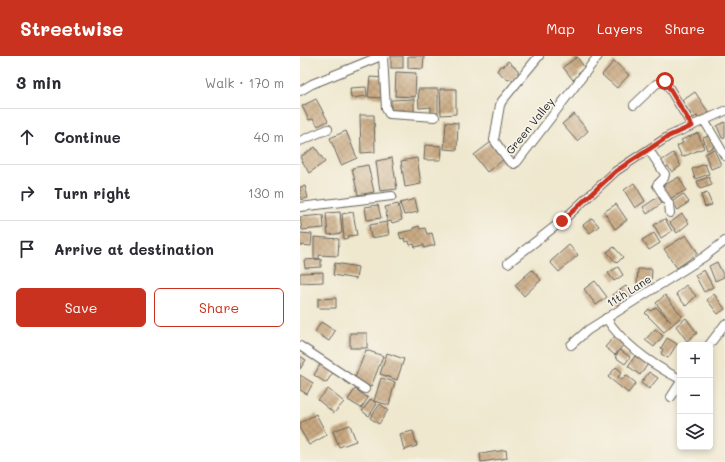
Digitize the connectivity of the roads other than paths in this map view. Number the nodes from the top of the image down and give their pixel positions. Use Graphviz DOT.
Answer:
graph roads {
  1 [pos="382,56"];
  2 [pos="539,56"];
  3 [pos="598,56"];
  4 [pos="300,92"];
  5 [pos="634,105"];
  6 [pos="725,111"];
  7 [pos="435,117"];
  8 [pos="704,120"];
  9 [pos="692,126"];
  10 [pos="328,129"];
  11 [pos="300,141"];
  12 [pos="649,150"];
  13 [pos="725,156"];
  14 [pos="392,196"];
  15 [pos="300,207"];
  16 [pos="670,213"];
  17 [pos="725,241"];
  18 [pos="508,263"];
  19 [pos="606,318"];
  20 [pos="725,324"];
  21 [pos="711,342"];
  22 [pos="571,345"];
  23 [pos="300,346"];
  24 [pos="678,378"];
  25 [pos="677,388"];
  26 [pos="365,389"];
  27 [pos="671,397"];
  1 -- 4 [label="street"];
  1 -- 7 [label="street"];
  2 -- 3 [label="street, Green Valley"];
  5 -- 9 [label="street"];
  6 -- 8 [label="street"];
  8 -- 9 [label="street"];
  8 -- 13 [label="street"];
  9 -- 12 [label="street"];
  10 -- 11 [label="street"];
  12 -- 16 [label="street"];
  12 -- 18 [label="street"];
  14 -- 15 [label="street"];
  17 -- 19 [label="street, 11th Lane"];
  19 -- 22 [label="street"];
  19 -- 24 [label="street, 11th Lane"];
  20 -- 21 [label="street"];
  23 -- 26 [label="street"];
  25 -- 27 [label="street"];
}
